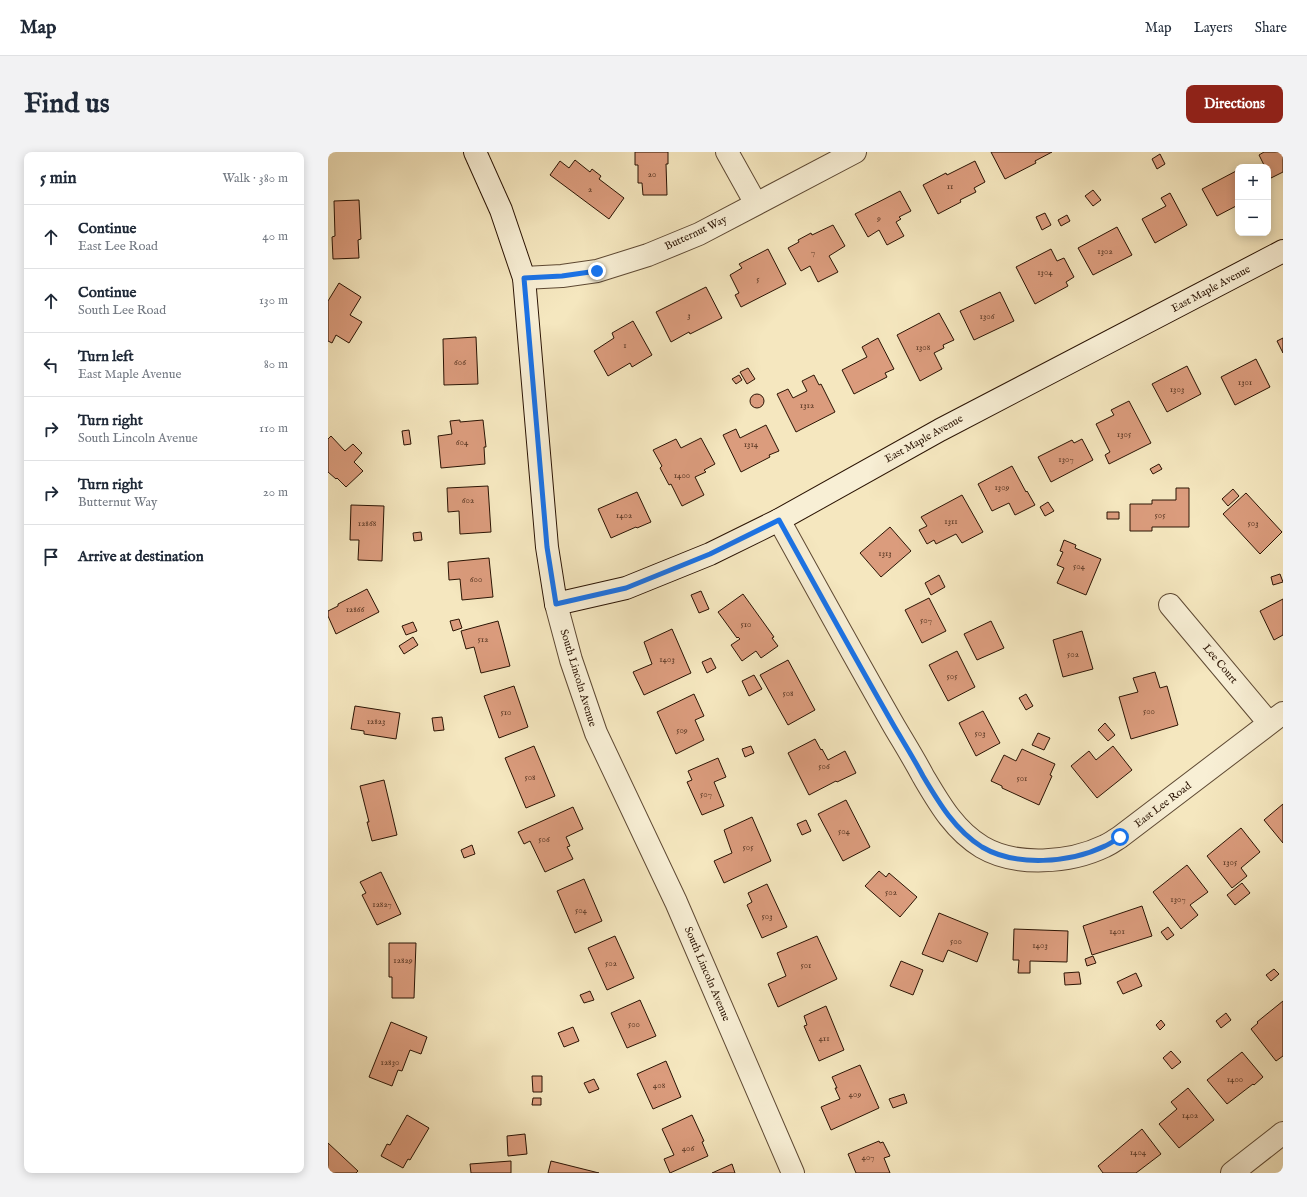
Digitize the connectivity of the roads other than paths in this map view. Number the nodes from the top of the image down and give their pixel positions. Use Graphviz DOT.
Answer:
graph roads {
  1 [pos="475,152"];
  2 [pos="727,152"];
  3 [pos="855,152"];
  4 [pos="756,204"];
  5 [pos="1283,251"];
  6 [pos="524,278"];
  7 [pos="779,520"];
  8 [pos="556,604"];
  9 [pos="1170,605"];
  10 [pos="1276,718"];
  11 [pos="1283,1133"];
  12 [pos="793,1173"];
  13 [pos="1232,1173"];
  1 -- 6 [label="street, South Lincoln Avenue"];
  2 -- 4 [label="street"];
  3 -- 4 [label="street, Butternut Way"];
  4 -- 6 [label="street, Butternut Way"];
  5 -- 7 [label="street, East Maple Avenue"];
  6 -- 8 [label="street, South Lincoln Avenue"];
  7 -- 8 [label="street, East Maple Avenue"];
  7 -- 10 [label="street, East Lee Road"];
  8 -- 12 [label="street, South Lincoln Avenue"];
  9 -- 10 [label="street, Lee Court"];
  11 -- 13 [label="street"];
}
